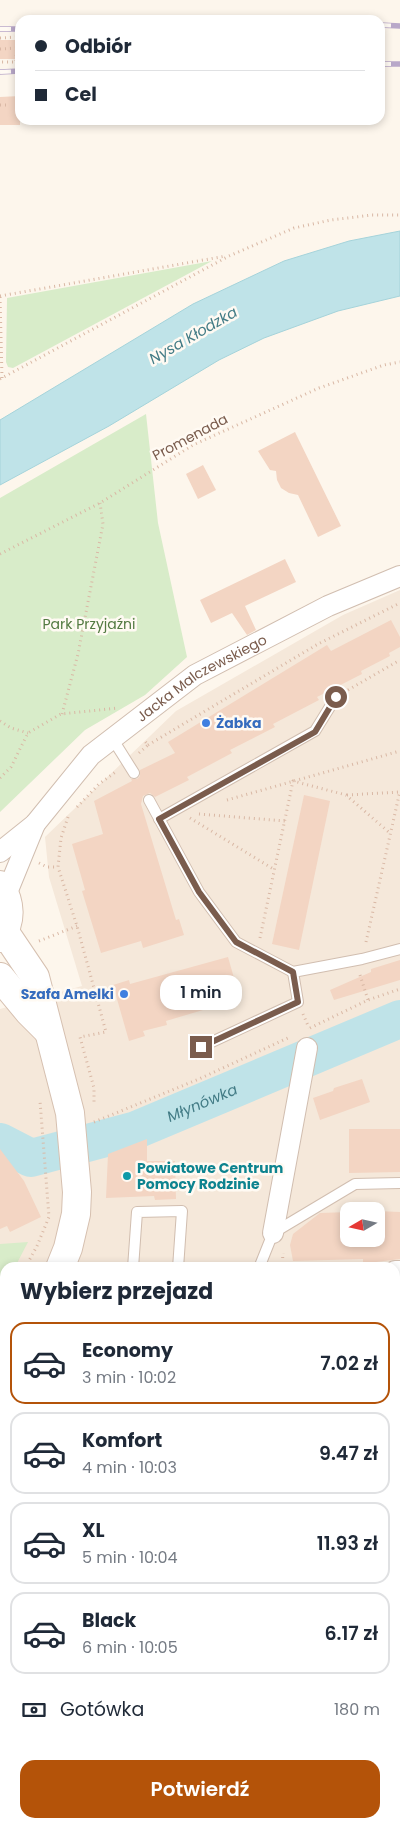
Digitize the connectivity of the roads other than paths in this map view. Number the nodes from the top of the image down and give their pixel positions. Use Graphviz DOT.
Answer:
graph roads {
  1 [pos="400,576"];
  2 [pos="336,697"];
  3 [pos="112,738"];
  4 [pos="134,773"];
  5 [pos="149,800"];
  6 [pos="159,819"];
  7 [pos="35,824"];
  8 [pos="0,852"];
  9 [pos="3,890"];
  10 [pos="2,935"];
  11 [pos="400,949"];
  12 [pos="293,972"];
  13 [pos="0,977"];
  14 [pos="48,1031"];
  15 [pos="301,1038"];
  16 [pos="201,1047"];
  17 [pos="400,1183"];
  18 [pos="272,1233"];
  19 [pos="62,1262"];
  20 [pos="134,1262"];
  21 [pos="178,1262"];
  22 [pos="261,1262"];
  1 -- 3 [label="street, Jacka Malczewskiego"];
  2 -- 6 [label="lane"];
  3 -- 4 [label="lane"];
  3 -- 7 [label="street, Jacka Malczewskiego"];
  5 -- 6 [label="lane"];
  6 -- 12 [label="lane"];
  7 -- 8 [label="street, Jacka Malczewskiego"];
  7 -- 9 [label="street, Jacka Malczewskiego"];
  9 -- 10 [label="street"];
  10 -- 14 [label="street"];
  11 -- 12 [label="lane"];
  12 -- 16 [label="lane"];
  13 -- 14 [label="street"];
  14 -- 19 [label="street"];
  15 -- 18 [label="street"];
  17 -- 18 [label="lane"];
  18 -- 22 [label="lane"];
  20 -- 21 [label="lane"];
}
